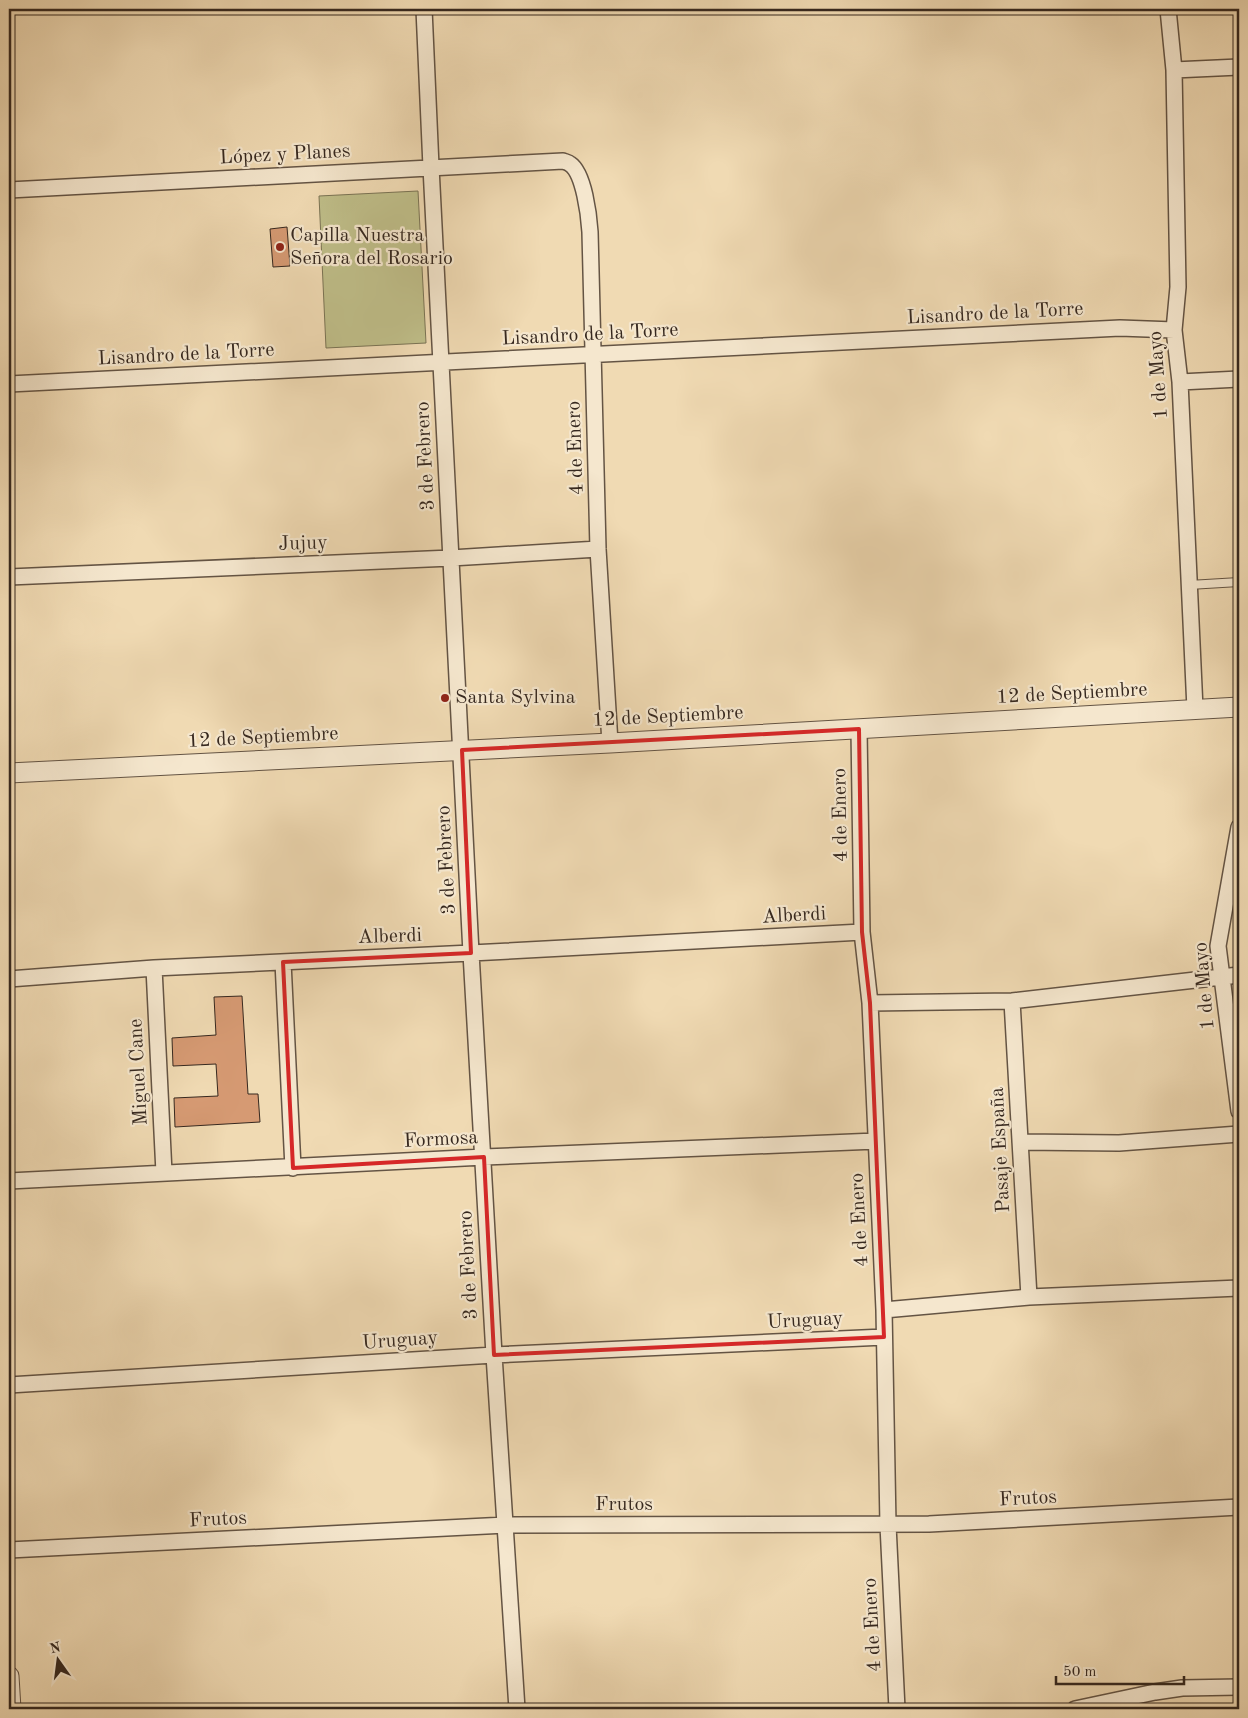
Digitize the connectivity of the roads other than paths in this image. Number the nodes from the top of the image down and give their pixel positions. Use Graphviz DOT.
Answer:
graph roads {
  1 [pos="424,9"];
  2 [pos="1168,9"];
  3 [pos="1239,67"];
  4 [pos="1174,70"];
  5 [pos="563,161"];
  6 [pos="431,168"];
  7 [pos="9,190"];
  8 [pos="1174,330"];
  9 [pos="593,354"];
  10 [pos="442,362"];
  11 [pos="1239,379"];
  12 [pos="1180,382"];
  13 [pos="9,384"];
  14 [pos="598,549"];
  15 [pos="450,558"];
  16 [pos="9,577"];
  17 [pos="1239,582"];
  18 [pos="1189,585"];
  19 [pos="1239,707"];
  20 [pos="1195,709"];
  21 [pos="859,729"];
  22 [pos="610,743"];
  23 [pos="462,750"];
  24 [pos="9,773"];
  25 [pos="1239,827"];
  26 [pos="862,932"];
  27 [pos="471,953"];
  28 [pos="283,962"];
  29 [pos="154,968"];
  30 [pos="1239,975"];
  31 [pos="1221,977"];
  32 [pos="9,978"];
  33 [pos="1012,1001"];
  34 [pos="870,1004"];
  35 [pos="1239,1111"];
  36 [pos="1239,1134"];
  37 [pos="876,1141"];
  38 [pos="1020,1142"];
  39 [pos="484,1157"];
  40 [pos="293,1168"];
  41 [pos="164,1173"];
  42 [pos="9,1182"];
  43 [pos="1239,1288"];
  44 [pos="1029,1297"];
  45 [pos="884,1310"];
  46 [pos="884,1337"];
  47 [pos="494,1355"];
  48 [pos="9,1386"];
  49 [pos="1239,1507"];
  50 [pos="888,1524"];
  51 [pos="506,1525"];
  52 [pos="9,1550"];
  53 [pos="9,1676"];
  54 [pos="1239,1687"];
  55 [pos="11,1709"];
  56 [pos="517,1709"];
  57 [pos="897,1709"];
  58 [pos="1075,1709"];
  1 -- 6 [label="street, 3 de Febrero"];
  2 -- 4 [label="street, 1 de Mayo"];
  3 -- 4 [label="street"];
  4 -- 8 [label="street, 1 de Mayo"];
  5 -- 6 [label="street, López y Planes"];
  5 -- 9 [label="street, 4 de Enero"];
  6 -- 7 [label="street, López y Planes"];
  6 -- 10 [label="street, 3 de Febrero"];
  8 -- 9 [label="street, Lisandro de la Torre"];
  8 -- 12 [label="street, 1 de Mayo"];
  9 -- 10 [label="street, Lisandro de la Torre"];
  9 -- 14 [label="street, 4 de Enero"];
  10 -- 13 [label="street, Lisandro de la Torre"];
  10 -- 15 [label="street, 3 de Febrero"];
  11 -- 12 [label="street"];
  12 -- 18 [label="street, 1 de Mayo"];
  14 -- 15 [label="street, Jujuy"];
  14 -- 22 [label="street, 4 de Enero"];
  15 -- 16 [label="street, Jujuy"];
  15 -- 23 [label="street, 3 de Febrero"];
  17 -- 18 [label="lane"];
  18 -- 20 [label="street, 1 de Mayo"];
  19 -- 20 [label="street, 12 de Septiembre"];
  20 -- 21 [label="street, 12 de Septiembre"];
  21 -- 22 [label="street, 12 de Septiembre"];
  21 -- 26 [label="street, 4 de Enero"];
  22 -- 23 [label="street, 12 de Septiembre"];
  23 -- 24 [label="street, 12 de Septiembre"];
  23 -- 27 [label="street, 3 de Febrero"];
  25 -- 31 [label="street, 1 de Mayo"];
  26 -- 27 [label="street, Alberdi"];
  26 -- 34 [label="street, 4 de Enero"];
  27 -- 28 [label="street, Alberdi"];
  27 -- 39 [label="street, 3 de Febrero"];
  28 -- 29 [label="street, Alberdi"];
  28 -- 40 [label="street"];
  29 -- 32 [label="street, Alberdi"];
  29 -- 41 [label="street, Miguel Cane"];
  30 -- 31 [label="street"];
  31 -- 33 [label="street"];
  31 -- 35 [label="street, 1 de Mayo"];
  33 -- 34 [label="street"];
  33 -- 38 [label="street, Pasaje España"];
  34 -- 37 [label="street, 4 de Enero"];
  36 -- 38 [label="street"];
  37 -- 39 [label="street, Formosa"];
  37 -- 45 [label="street, 4 de Enero"];
  38 -- 44 [label="street, Pasaje España"];
  39 -- 40 [label="street, Formosa"];
  39 -- 47 [label="street, 3 de Febrero"];
  40 -- 41 [label="street, Formosa"];
  41 -- 42 [label="street, Formosa"];
  43 -- 44 [label="street"];
  44 -- 45 [label="street"];
  45 -- 46 [label="street, 4 de Enero"];
  46 -- 47 [label="street, Uruguay"];
  46 -- 50 [label="street, 4 de Enero"];
  47 -- 48 [label="street, Uruguay"];
  47 -- 51 [label="street, 3 de Febrero"];
  49 -- 50 [label="street, Frutos"];
  50 -- 51 [label="street, Frutos"];
  50 -- 57 [label="street, 4 de Enero"];
  51 -- 52 [label="street, Frutos"];
  51 -- 56 [label="street, 3 de Febrero"];
  53 -- 55 [label="street"];
  54 -- 58 [label="street"];
}
